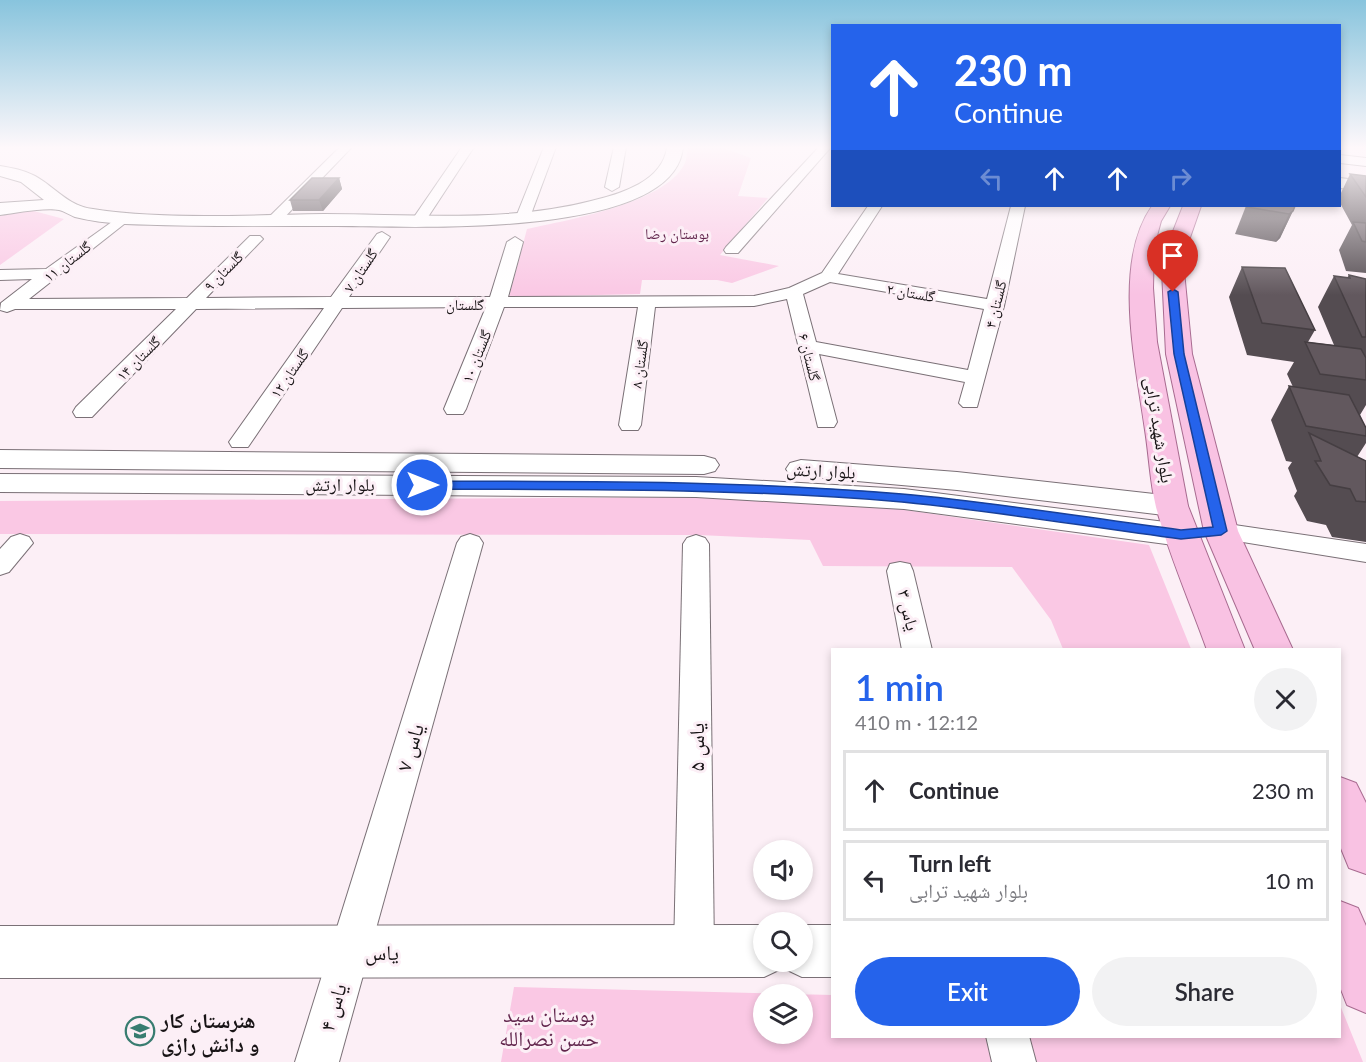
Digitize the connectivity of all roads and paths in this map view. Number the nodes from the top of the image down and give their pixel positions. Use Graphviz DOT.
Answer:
graph roads {
  1 [pos="18,197"];
  2 [pos="53,197"];
  3 [pos="297,197"];
  4 [pos="435,197"];
  5 [pos="531,197"];
  6 [pos="618,197"];
  7 [pos="782,197"];
  8 [pos="0,203"];
  9 [pos="61,204"];
  10 [pos="874,207"];
  11 [pos="1018,207"];
  12 [pos="1160,207"];
  13 [pos="1192,207"];
  14 [pos="0,209"];
  15 [pos="523,217"];
  16 [pos="123,218"];
  17 [pos="274,220"];
  18 [pos="419,220"];
  19 [pos="382,237"];
  20 [pos="255,239"];
  21 [pos="515,242"];
  22 [pos="732,250"];
  23 [pos="51,274"];
  24 [pos="0,275"];
  25 [pos="828,277"];
  26 [pos="794,292"];
  27 [pos="497,303"];
  28 [pos="647,303"];
  29 [pos="191,304"];
  30 [pos="337,304"];
  31 [pos="995,306"];
  32 [pos="6,308"];
  33 [pos="808,346"];
  34 [pos="976,378"];
  35 [pos="970,403"];
  36 [pos="455,409"];
  37 [pos="84,412"];
  38 [pos="826,422"];
  39 [pos="630,425"];
  40 [pos="0,459"];
  41 [pos="229,461"];
  42 [pos="0,483"];
  43 [pos="1177,520"];
  44 [pos="1221,531"];
  45 [pos="20,543"];
  46 [pos="470,543"];
  47 [pos="696,544"];
  48 [pos="1366,553"];
  49 [pos="0,566"];
  50 [pos="900,571"];
  51 [pos="917,648"];
  52 [pos="1225,648"];
  53 [pos="1273,648"];
  54 [pos="1341,799"];
  55 [pos="1366,852"];
  56 [pos="1341,928"];
  57 [pos="348,951"];
  58 [pos="694,951"];
  59 [pos="753,951"];
  60 [pos="813,951"];
  61 [pos="831,951"];
  62 [pos="0,952"];
  63 [pos="1366,986"];
  64 [pos="1008,1038"];
  65 [pos="317,1062"];
  66 [pos="1014,1062"];
  1 -- 8 [label="street"];
  2 -- 9 [label="street"];
  3 -- 17 [label="street"];
  4 -- 18 [label="street"];
  5 -- 15 [label="street"];
  6 -- 15 [label="street"];
  7 -- 22 [label="street"];
  9 -- 14 [label="street"];
  9 -- 16 [label="street"];
  10 -- 25 [label="street"];
  11 -- 31 [label="street, گلستان ۴"];
  12 -- 43 [label="main road, بلوار شهید ترابی"];
  13 -- 44 [label="main road, بلوار شهید ترابی"];
  15 -- 18 [label="street"];
  16 -- 17 [label="street"];
  16 -- 23 [label="street, گلستان ۱۱"];
  17 -- 18 [label="street"];
  19 -- 30 [label="street, گلستان ۷"];
  20 -- 29 [label="street, گلستان ۹"];
  21 -- 27 [label="street, گلستان ۱۰"];
  23 -- 24 [label="street"];
  23 -- 32 [label="street, گلستان ۱۱"];
  25 -- 26 [label="street, گلستان"];
  25 -- 31 [label="street, گلستان ۲"];
  26 -- 28 [label="street, گلستان"];
  26 -- 33 [label="street, گلستان ۶"];
  27 -- 28 [label="street, گلستان"];
  27 -- 30 [label="street, گلستان"];
  27 -- 36 [label="street, گلستان ۱۰"];
  28 -- 39 [label="street, گلستان ۸"];
  29 -- 30 [label="street, گلستان"];
  29 -- 32 [label="street, گلستان"];
  29 -- 37 [label="street, گلستان ۱۴"];
  30 -- 41 [label="street, گلستان ۱۲"];
  31 -- 34 [label="street, گلستان ۴"];
  33 -- 34 [label="street"];
  33 -- 38 [label="street, گلستان ۶"];
  34 -- 35 [label="street, گلستان ۴"];
  40 -- 41 [label="street, بلوار ارتش"];
  41 -- 42 [label="street, بلوار ارتش"];
  41 -- 43 [label="street, بلوار ارتش"];
  43 -- 44 [label="main road"];
  43 -- 52 [label="main road, بلوار شهید ترابی"];
  44 -- 48 [label="street"];
  44 -- 53 [label="main road, بلوار شهید ترابی"];
  45 -- 49 [label="street"];
  46 -- 57 [label="street, یاس ۷"];
  47 -- 58 [label="street, یاس ۵"];
  50 -- 51 [label="street, یاس ۳"];
  54 -- 55 [label="main road"];
  56 -- 63 [label="main road"];
  57 -- 58 [label="street, یاس"];
  57 -- 62 [label="street, یاس"];
  57 -- 65 [label="street, یاس ۴"];
  58 -- 59 [label="street, یاس"];
  60 -- 61 [label="street"];
  64 -- 66 [label="street"];
}
